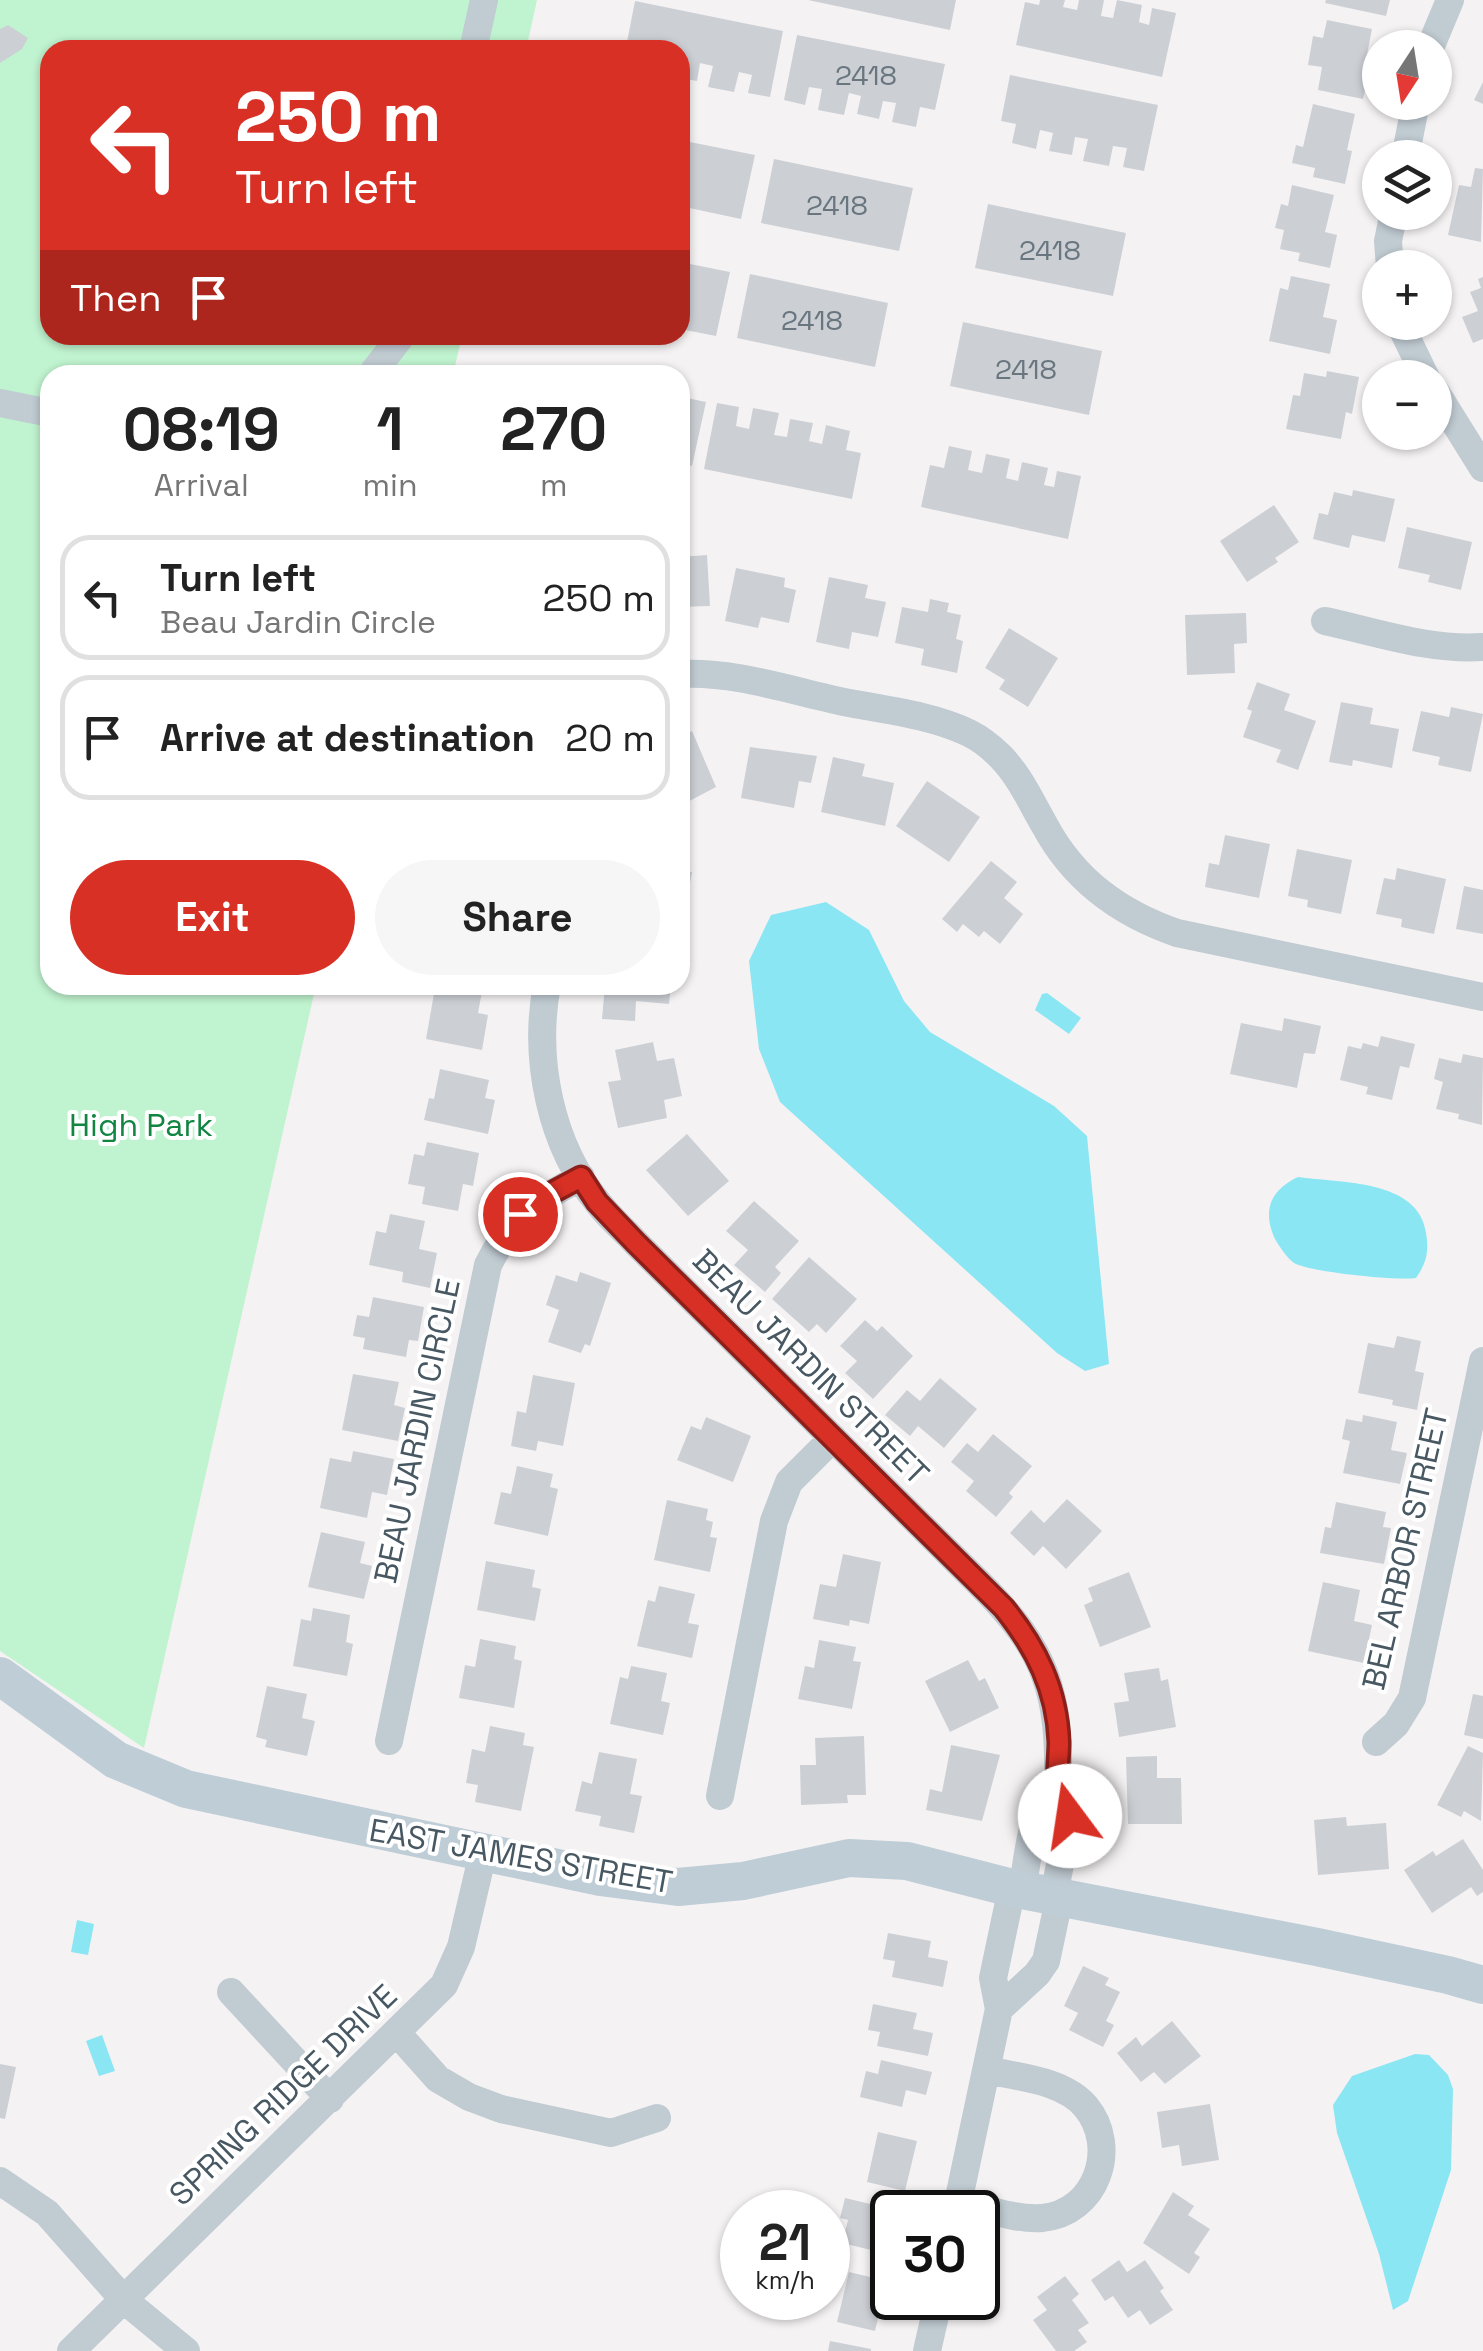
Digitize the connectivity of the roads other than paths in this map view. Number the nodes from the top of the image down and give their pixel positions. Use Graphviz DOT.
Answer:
graph roads {
  1 [pos="484,0"];
  2 [pos="1450,0"];
  3 [pos="1438,30"];
  4 [pos="475,40"];
  5 [pos="394,345"];
  6 [pos="379,365"];
  7 [pos="0,403"];
  8 [pos="40,412"];
  9 [pos="1452,418"];
  10 [pos="1482,466"];
  11 [pos="1325,621"];
  12 [pos="1483,647"];
  13 [pos="690,675"];
  14 [pos="546,995"];
  15 [pos="1483,997"];
  16 [pos="581,1177"];
  17 [pos="1483,1361"];
  18 [pos="832,1438"];
  19 [pos="0,1676"];
  20 [pos="390,1741"];
  21 [pos="1376,1742"];
  22 [pos="720,1796"];
  23 [pos="483,1852"];
  24 [pos="1037,1892"];
  25 [pos="1483,1985"];
  26 [pos="231,1992"];
  27 [pos="999,2009"];
  28 [pos="398,2034"];
  29 [pos="986,2070"];
  30 [pos="330,2098"];
  31 [pos="657,2118"];
  32 [pos="0,2181"];
  33 [pos="961,2190"];
  34 [pos="1000,2213"];
  35 [pos="124,2300"];
  36 [pos="934,2320"];
  37 [pos="71,2351"];
  38 [pos="186,2351"];
  39 [pos="928,2351"];
  1 -- 4 [label="street"];
  2 -- 3 [label="street"];
  5 -- 6 [label="street"];
  7 -- 8 [label="street"];
  9 -- 10 [label="street"];
  11 -- 12 [label="street"];
  13 -- 15 [label="street"];
  14 -- 16 [label="street, BEAU JARDIN STREET"];
  16 -- 18 [label="street, BEAU JARDIN STREET"];
  16 -- 20 [label="street, BEAU JARDIN CIRCLE"];
  17 -- 21 [label="street, BEL ARBOR STREET"];
  18 -- 22 [label="street"];
  18 -- 24 [label="street, BEAU JARDIN STREET"];
  19 -- 23 [label="street, EAST JAMES STREET"];
  23 -- 24 [label="street, EAST JAMES STREET"];
  23 -- 28 [label="street, SPRING RIDGE DRIVE"];
  24 -- 25 [label="street, EAST JAMES STREET"];
  24 -- 27 [label="street"];
  24 -- 27 [label="street"];
  26 -- 30 [label="street"];
  27 -- 29 [label="street"];
  28 -- 30 [label="street, SPRING RIDGE DRIVE"];
  28 -- 31 [label="street"];
  29 -- 33 [label="street"];
  29 -- 34 [label="street"];
  30 -- 35 [label="street, SPRING RIDGE DRIVE"];
  32 -- 35 [label="street"];
  35 -- 37 [label="street, SPRING RIDGE DRIVE"];
  35 -- 38 [label="street"];
  36 -- 39 [label="street"];
}
